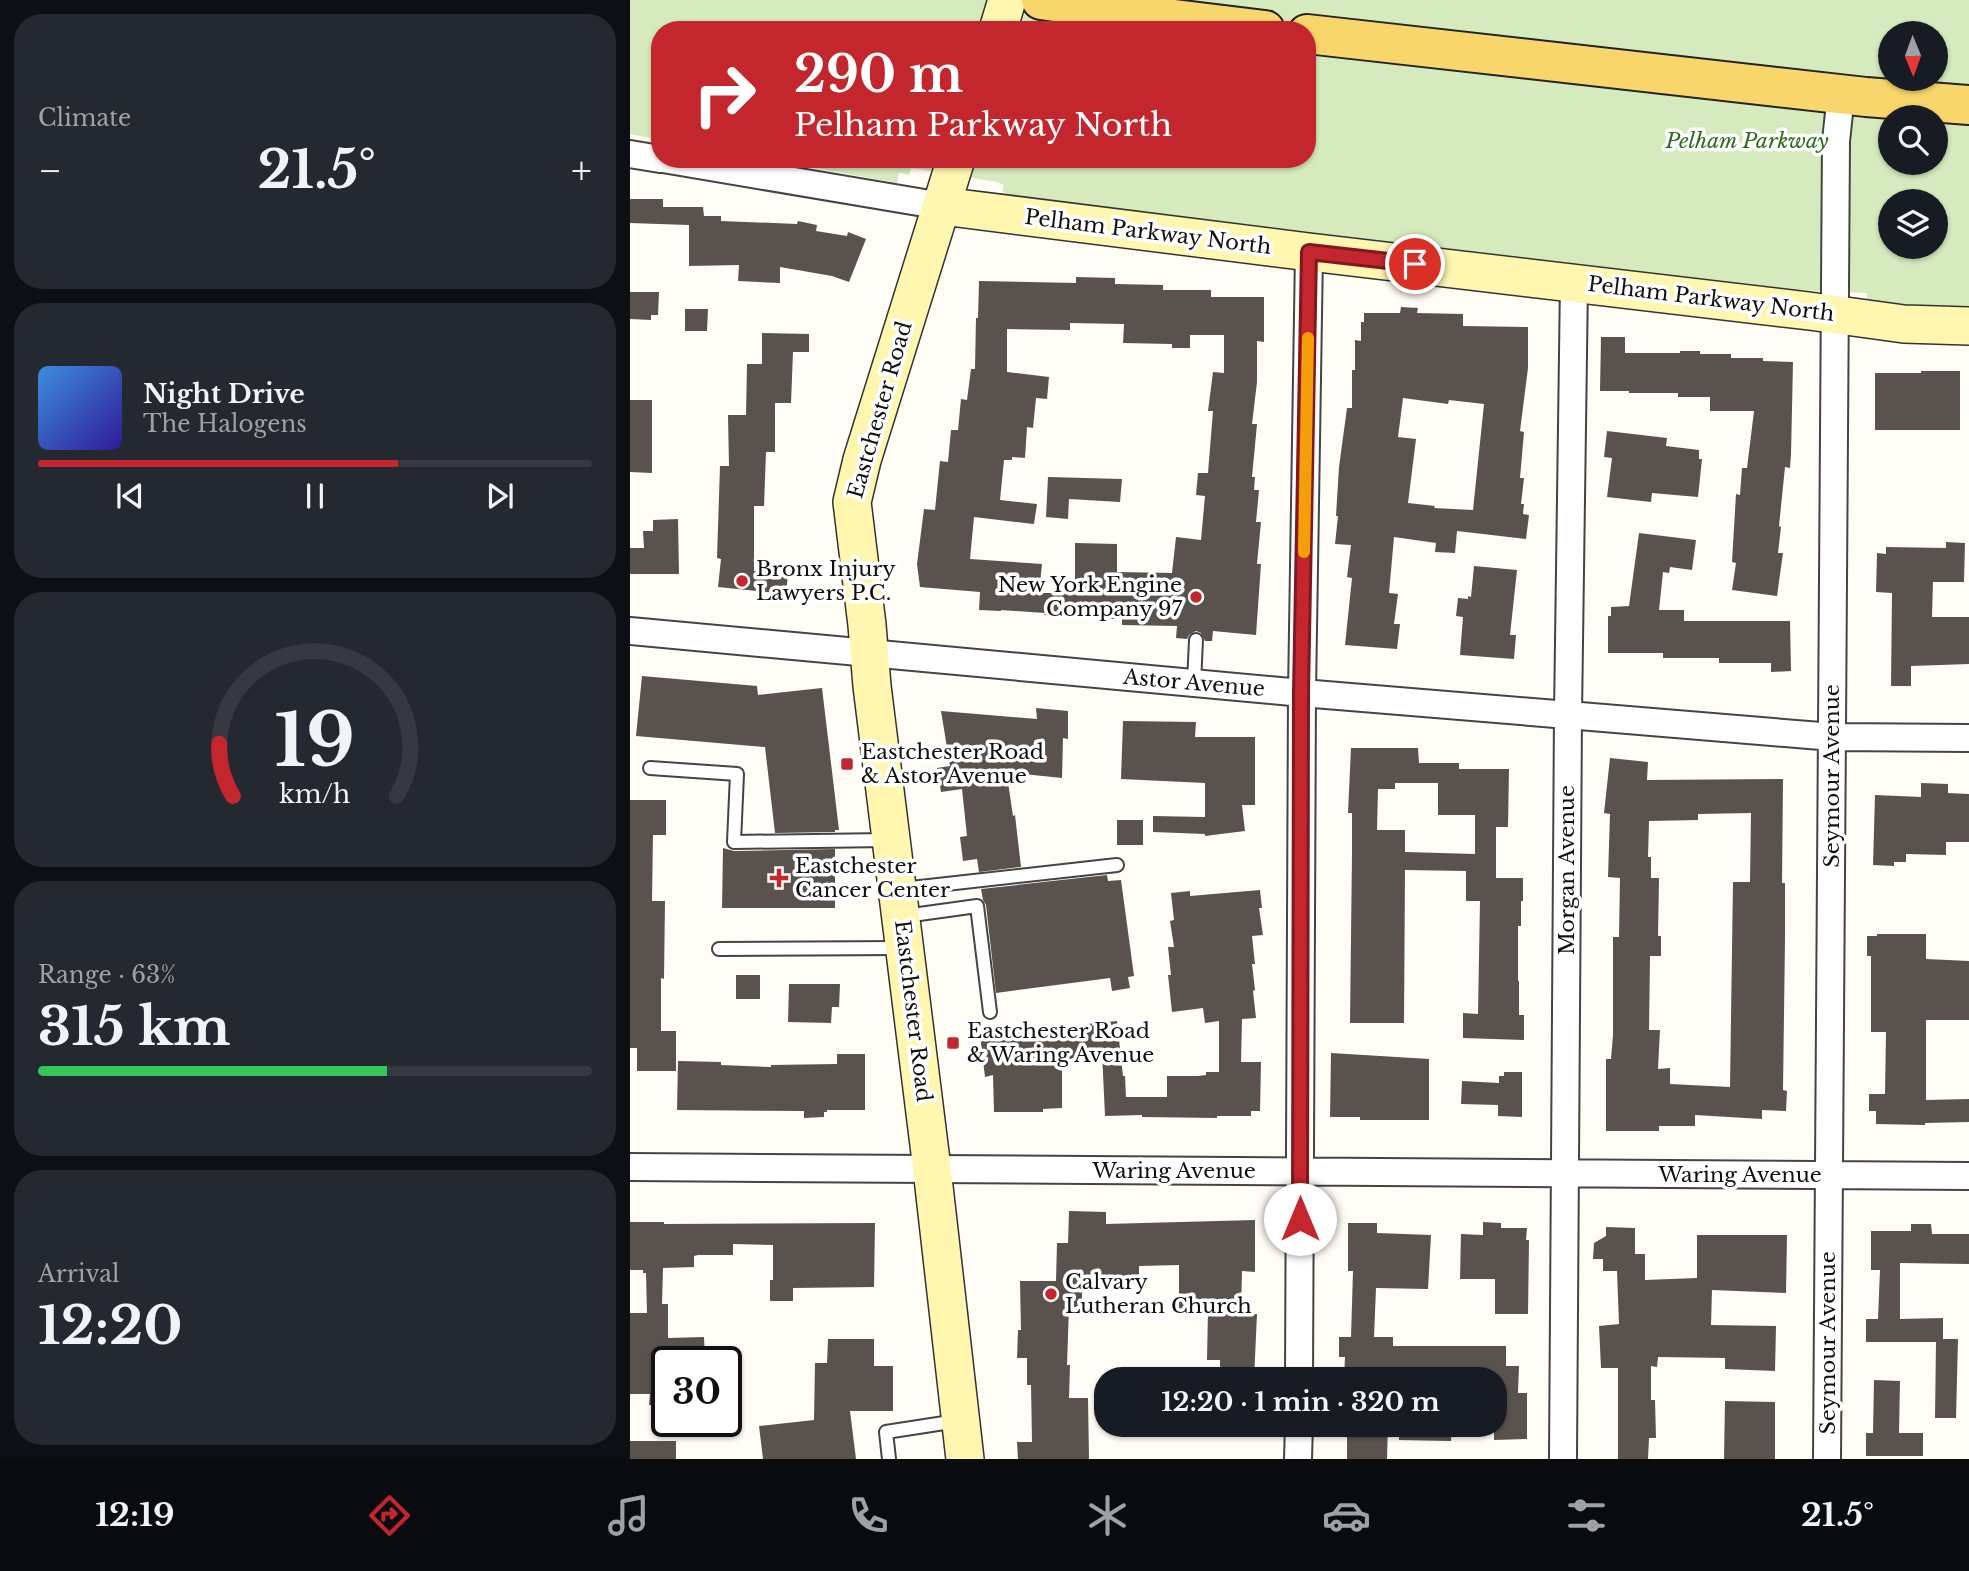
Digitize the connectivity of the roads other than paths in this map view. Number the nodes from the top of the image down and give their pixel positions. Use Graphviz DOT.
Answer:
graph roads {
  1 [pos="1007,0"];
  2 [pos="1041,0"];
  3 [pos="1001,21"];
  4 [pos="1190,21"];
  5 [pos="1316,35"];
  6 [pos="1841,94"];
  7 [pos="1969,105"];
  8 [pos="630,154"];
  9 [pos="651,157"];
  10 [pos="716,168"];
  11 [pos="953,168"];
  12 [pos="942,205"];
  13 [pos="1309,252"];
  14 [pos="1574,282"];
  15 [pos="1835,314"];
  16 [pos="1969,326"];
  17 [pos="630,631"];
  18 [pos="1196,640"];
  19 [pos="869,653"];
  20 [pos="1194,683"];
  21 [pos="1301,693"];
  22 [pos="1568,715"];
  23 [pos="1833,737"];
  24 [pos="1969,738"];
  25 [pos="650,768"];
  26 [pos="892,840"];
  27 [pos="1117,864"];
  28 [pos="901,918"];
  29 [pos="719,949"];
  30 [pos="990,1012"];
  31 [pos="630,1167"];
  32 [pos="932,1169"];
  33 [pos="1300,1171"];
  34 [pos="1565,1173"];
  35 [pos="1829,1175"];
  36 [pos="1969,1176"];
  37 [pos="1299,1367"];
  38 [pos="961,1420"];
  39 [pos="1298,1437"];
  40 [pos="889,1459"];
  41 [pos="965,1459"];
  42 [pos="1298,1459"];
  43 [pos="1563,1459"];
  44 [pos="1827,1459"];
  1 -- 3 [label="main road"];
  2 -- 4 [label="main road"];
  5 -- 6 [label="main road"];
  6 -- 7 [label="main road"];
  6 -- 15 [label="street, Seymour Avenue"];
  8 -- 9 [label="street, Pelham Parkway North"];
  10 -- 12 [label="street, Pelham Parkway North"];
  11 -- 12 [label="main road, Eastchester Road"];
  12 -- 13 [label="main road, Pelham Parkway North"];
  12 -- 19 [label="main road, Eastchester Road"];
  13 -- 14 [label="main road, Pelham Parkway North"];
  13 -- 21 [label="street"];
  14 -- 15 [label="main road, Pelham Parkway North"];
  14 -- 22 [label="street, Morgan Avenue"];
  15 -- 16 [label="main road, Pelham Parkway North"];
  15 -- 23 [label="street, Seymour Avenue"];
  17 -- 19 [label="street, Astor Avenue"];
  18 -- 20 [label="lane"];
  19 -- 20 [label="street, Astor Avenue"];
  19 -- 26 [label="main road, Eastchester Road"];
  20 -- 21 [label="street, Astor Avenue"];
  21 -- 22 [label="street, Astor Avenue"];
  21 -- 33 [label="street"];
  22 -- 23 [label="street, Astor Avenue"];
  22 -- 34 [label="street, Morgan Avenue"];
  23 -- 24 [label="street, Astor Avenue"];
  23 -- 35 [label="street, Seymour Avenue"];
  25 -- 26 [label="lane"];
  26 -- 28 [label="main road, Eastchester Road"];
  27 -- 28 [label="lane"];
  28 -- 29 [label="lane"];
  28 -- 30 [label="lane"];
  28 -- 32 [label="main road, Eastchester Road"];
  31 -- 32 [label="street, Waring Avenue"];
  32 -- 33 [label="street, Waring Avenue"];
  32 -- 38 [label="main road, Eastchester Road"];
  33 -- 34 [label="street, Waring Avenue"];
  33 -- 37 [label="street"];
  34 -- 35 [label="street, Waring Avenue"];
  34 -- 43 [label="street, Morgan Avenue"];
  35 -- 36 [label="street, Waring Avenue"];
  35 -- 44 [label="street, Seymour Avenue"];
  38 -- 40 [label="lane"];
  38 -- 41 [label="main road, Eastchester Road"];
  39 -- 42 [label="street"];
}
